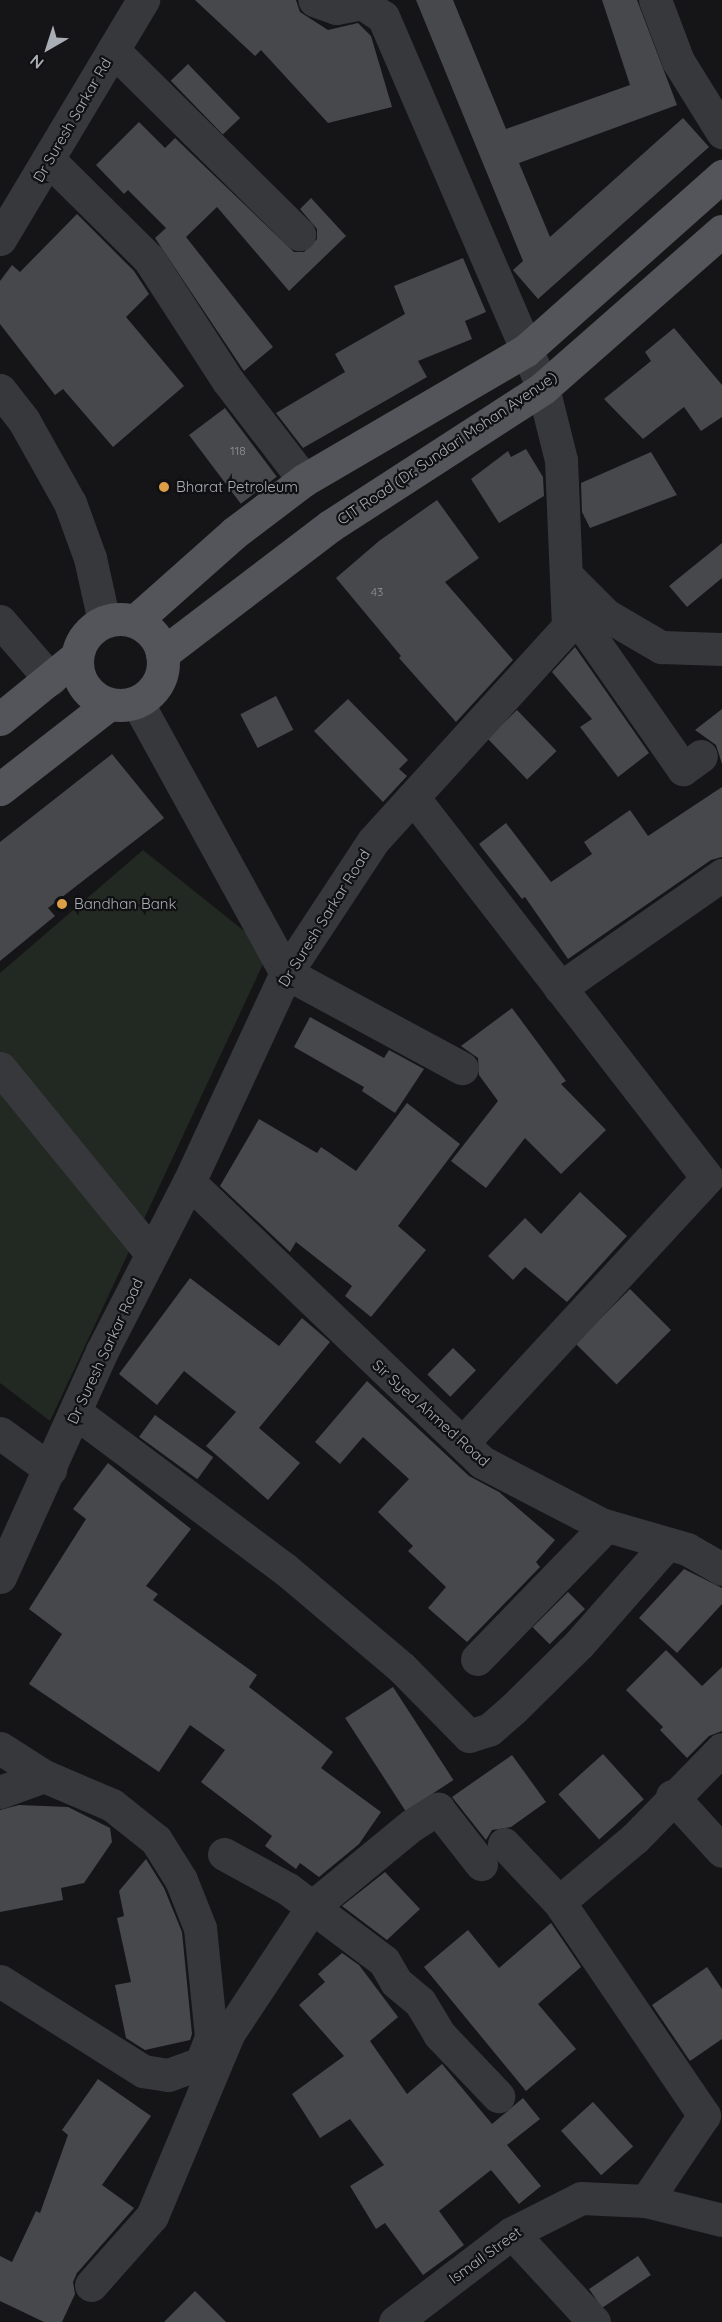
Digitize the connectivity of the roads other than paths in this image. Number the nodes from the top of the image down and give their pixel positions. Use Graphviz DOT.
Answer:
graph roads {
  1 [pos="143,0"];
  2 [pos="314,0"];
  3 [pos="655,0"];
  4 [pos="113,50"];
  5 [pos="722,132"];
  6 [pos="49,160"];
  7 [pos="722,176"];
  8 [pos="3,228"];
  9 [pos="722,231"];
  10 [pos="299,234"];
  11 [pos="525,351"];
  12 [pos="543,388"];
  13 [pos="0,390"];
  14 [pos="304,480"];
  15 [pos="569,578"];
  16 [pos="0,621"];
  17 [pos="119,621"];
  18 [pos="567,628"];
  19 [pos="722,649"];
  20 [pos="162,654"];
  21 [pos="76,657"];
  22 [pos="50,679"];
  23 [pos="123,703"];
  24 [pos="0,719"];
  25 [pos="702,756"];
  26 [pos="0,789"];
  27 [pos="413,797"];
  28 [pos="722,875"];
  29 [pos="286,973"];
  30 [pos="560,988"];
  31 [pos="0,1068"];
  32 [pos="462,1068"];
  33 [pos="189,1182"];
  34 [pos="151,1254"];
  35 [pos="75,1412"];
  36 [pos="0,1433"];
  37 [pos="464,1441"];
  38 [pos="50,1470"];
  39 [pos="606,1526"];
  40 [pos="667,1544"];
  41 [pos="722,1569"];
  42 [pos="0,1576"];
  43 [pos="477,1659"];
  44 [pos="0,1748"];
  45 [pos="722,1749"];
  46 [pos="44,1776"];
  47 [pos="0,1791"];
  48 [pos="672,1797"];
  49 [pos="722,1851"];
  50 [pos="224,1854"];
  51 [pos="558,1902"];
  52 [pos="312,1908"];
  53 [pos="0,1981"];
  54 [pos="498,2096"];
  55 [pos="646,2201"];
  56 [pos="722,2220"];
  57 [pos="512,2233"];
  58 [pos="91,2285"];
  59 [pos="395,2322"];
  60 [pos="594,2322"];
  1 -- 4 [label="street, Dr Suresh Sarkar Rd"];
  2 -- 11 [label="street"];
  3 -- 5 [label="street"];
  4 -- 6 [label="street, Dr Suresh Sarkar Rd"];
  4 -- 10 [label="street"];
  6 -- 8 [label="street, Dr Suresh Sarkar Rd"];
  6 -- 14 [label="street"];
  7 -- 11 [label="main road"];
  9 -- 12 [label="main road, CIT Road (Dr. Sundari Mohan Avenue)"];
  11 -- 12 [label="street"];
  11 -- 14 [label="main road"];
  12 -- 15 [label="street"];
  12 -- 20 [label="main road, CIT Road (Dr. Sundari Mohan Avenue)"];
  13 -- 17 [label="street"];
  14 -- 17 [label="main road"];
  15 -- 18 [label="street"];
  15 -- 19 [label="street"];
  16 -- 22 [label="street"];
  17 -- 20 [label="main road"];
  17 -- 21 [label="main road"];
  18 -- 25 [label="street"];
  18 -- 27 [label="street, Dr Suresh Sarkar Road"];
  20 -- 23 [label="main road"];
  21 -- 22 [label="main road"];
  21 -- 23 [label="main road"];
  22 -- 24 [label="main road"];
  23 -- 26 [label="main road"];
  23 -- 29 [label="street"];
  27 -- 29 [label="street, Dr Suresh Sarkar Road"];
  27 -- 30 [label="street"];
  28 -- 30 [label="street"];
  29 -- 32 [label="street"];
  29 -- 33 [label="street, Dr Suresh Sarkar Road"];
  30 -- 37 [label="street"];
  31 -- 34 [label="street"];
  33 -- 34 [label="street, Dr Suresh Sarkar Road"];
  33 -- 37 [label="street, Sir Syed Ahmed Road"];
  34 -- 35 [label="street, Dr Suresh Sarkar Road"];
  35 -- 38 [label="street, Dr Suresh Sarkar Road"];
  35 -- 40 [label="street"];
  36 -- 38 [label="street"];
  37 -- 39 [label="street, Sir Syed Ahmed Road"];
  38 -- 42 [label="street, Dr Suresh Sarkar Road"];
  39 -- 40 [label="street, Sir Syed Ahmed Road"];
  39 -- 43 [label="street"];
  40 -- 41 [label="street, Sir Syed Ahmed Road"];
  44 -- 46 [label="street"];
  45 -- 48 [label="street"];
  46 -- 47 [label="street"];
  46 -- 53 [label="street"];
  48 -- 49 [label="street"];
  48 -- 51 [label="street"];
  50 -- 52 [label="street"];
  51 -- 52 [label="street"];
  51 -- 55 [label="street"];
  52 -- 54 [label="street"];
  52 -- 58 [label="street"];
  55 -- 56 [label="street, Ismail Street"];
  55 -- 57 [label="street, Ismail Street"];
  57 -- 59 [label="street, Ismail Street"];
  57 -- 60 [label="street"];
}
